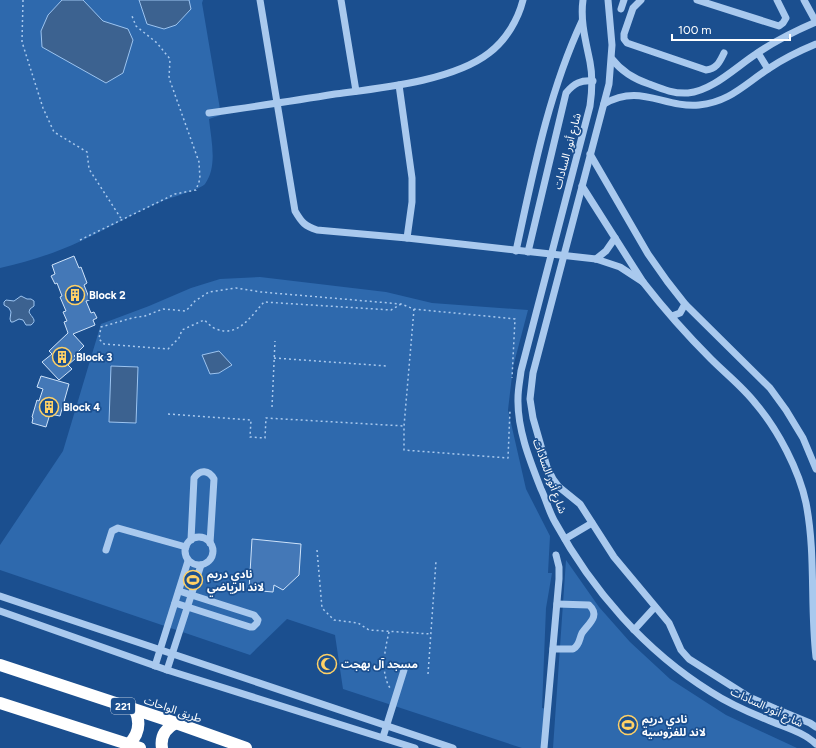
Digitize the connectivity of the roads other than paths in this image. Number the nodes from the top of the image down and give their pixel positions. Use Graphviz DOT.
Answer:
graph roads {
  1 [pos="260,0"];
  2 [pos="341,0"];
  3 [pos="523,0"];
  4 [pos="583,0"];
  5 [pos="608,0"];
  6 [pos="624,0"];
  7 [pos="641,0"];
  8 [pos="697,0"];
  9 [pos="777,0"];
  10 [pos="804,0"];
  11 [pos="621,9"];
  12 [pos="582,21"];
  13 [pos="816,22"];
  14 [pos="816,44"];
  15 [pos="724,53"];
  16 [pos="758,53"];
  17 [pos="612,59"];
  18 [pos="768,69"];
  19 [pos="593,81"];
  20 [pos="399,85"];
  21 [pos="555,90"];
  22 [pos="356,91"];
  23 [pos="566,93"];
  24 [pos="278,103"];
  25 [pos="604,104"];
  26 [pos="209,113"];
  27 [pos="590,154"];
  28 [pos="582,186"];
  29 [pos="407,238"];
  30 [pos="615,238"];
  31 [pos="516,251"];
  32 [pos="528,252"];
  33 [pos="552,255"];
  34 [pos="564,256"];
  35 [pos="596,259"];
  36 [pos="643,282"];
  37 [pos="684,304"];
  38 [pos="672,316"];
  39 [pos="816,469"];
  40 [pos="592,523"];
  41 [pos="565,539"];
  42 [pos="191,540"];
  43 [pos="210,543"];
  44 [pos="186,547"];
  45 [pos="106,550"];
  46 [pos="556,555"];
  47 [pos="188,561"];
  48 [pos="202,565"];
  49 [pos="814,571"];
  50 [pos="179,591"];
  51 [pos="192,595"];
  52 [pos="0,596"];
  53 [pos="175,603"];
  54 [pos="557,604"];
  55 [pos="188,607"];
  56 [pos="655,607"];
  57 [pos="0,611"];
  58 [pos="634,630"];
  59 [pos="160,649"];
  60 [pos="553,649"];
  61 [pos="172,653"];
  62 [pos="816,657"];
  63 [pos="0,665"];
  64 [pos="155,666"];
  65 [pos="167,670"];
  66 [pos="404,670"];
  67 [pos="0,702"];
  68 [pos="135,710"];
  69 [pos="176,723"];
  70 [pos="387,726"];
  71 [pos="816,727"];
  72 [pos="383,737"];
  73 [pos="816,744"];
  74 [pos="134,746"];
  75 [pos="162,748"];
  76 [pos="246,748"];
  77 [pos="415,748"];
  78 [pos="453,748"];
  79 [pos="544,748"];
  1 -- 24 [label="street"];
  2 -- 22 [label="street"];
  3 -- 20 [label="street"];
  4 -- 12 [label="street, شارع أنور السادات"];
  5 -- 17 [label="street, شارع أنور السادات"];
  6 -- 11 [label="street"];
  7 -- 15 [label="street"];
  8 -- 9 [label="street"];
  10 -- 13 [label="street"];
  12 -- 19 [label="street, شارع أنور السادات"];
  12 -- 21 [label="street"];
  13 -- 16 [label="street"];
  14 -- 18 [label="street"];
  16 -- 17 [label="street"];
  16 -- 18 [label="street"];
  17 -- 25 [label="street, شارع أنور السادات"];
  18 -- 25 [label="street"];
  19 -- 23 [label="street"];
  19 -- 33 [label="street, شارع أنور السادات"];
  20 -- 22 [label="street"];
  20 -- 29 [label="street"];
  21 -- 23 [label="street"];
  21 -- 31 [label="street"];
  22 -- 24 [label="street"];
  23 -- 32 [label="street"];
  24 -- 26 [label="street"];
  24 -- 29 [label="street"];
  25 -- 27 [label="street, شارع أنور السادات"];
  27 -- 28 [label="street, شارع أنور السادات"];
  27 -- 37 [label="street"];
  28 -- 30 [label="street"];
  28 -- 34 [label="street, شارع أنور السادات"];
  29 -- 31 [label="street"];
  30 -- 35 [label="street"];
  30 -- 36 [label="street"];
  31 -- 32 [label="street"];
  32 -- 33 [label="street"];
  33 -- 34 [label="street"];
  33 -- 41 [label="street, شارع أنور السادات"];
  34 -- 35 [label="street"];
  34 -- 40 [label="street, شارع أنور السادات"];
  35 -- 36 [label="street"];
  36 -- 38 [label="street"];
  37 -- 38 [label="street"];
  37 -- 39 [label="street"];
  38 -- 49 [label="street"];
  40 -- 41 [label="street"];
  40 -- 56 [label="street, شارع أنور السادات"];
  41 -- 58 [label="street, شارع أنور السادات"];
  42 -- 43 [label="street"];
  42 -- 43 [label="street"];
  42 -- 44 [label="street"];
  43 -- 48 [label="street"];
  44 -- 45 [label="street"];
  44 -- 47 [label="street"];
  46 -- 54 [label="street"];
  47 -- 48 [label="street"];
  47 -- 50 [label="street"];
  48 -- 51 [label="street"];
  49 -- 62 [label="street"];
  50 -- 51 [label="street"];
  50 -- 53 [label="street"];
  51 -- 55 [label="street"];
  51 -- 55 [label="street"];
  52 -- 59 [label="street"];
  53 -- 55 [label="street"];
  53 -- 59 [label="street"];
  54 -- 60 [label="street"];
  54 -- 60 [label="street"];
  55 -- 61 [label="street"];
  56 -- 58 [label="street"];
  56 -- 71 [label="street, شارع أنور السادات"];
  57 -- 64 [label="street"];
  58 -- 73 [label="street, شارع أنور السادات"];
  59 -- 61 [label="street"];
  59 -- 64 [label="street"];
  60 -- 79 [label="street"];
  61 -- 65 [label="street"];
  61 -- 70 [label="street"];
  63 -- 68 [label="highway, طريق الواحات / 221"];
  64 -- 65 [label="street"];
  65 -- 72 [label="street"];
  66 -- 70 [label="street"];
  67 -- 74 [label="highway"];
  68 -- 69 [label="highway, طريق الواحات / 221"];
  68 -- 74 [label="highway"];
  69 -- 75 [label="highway"];
  69 -- 76 [label="highway, طريق الواحات / 221"];
  70 -- 72 [label="street"];
  70 -- 78 [label="street"];
  72 -- 77 [label="street"];
}
